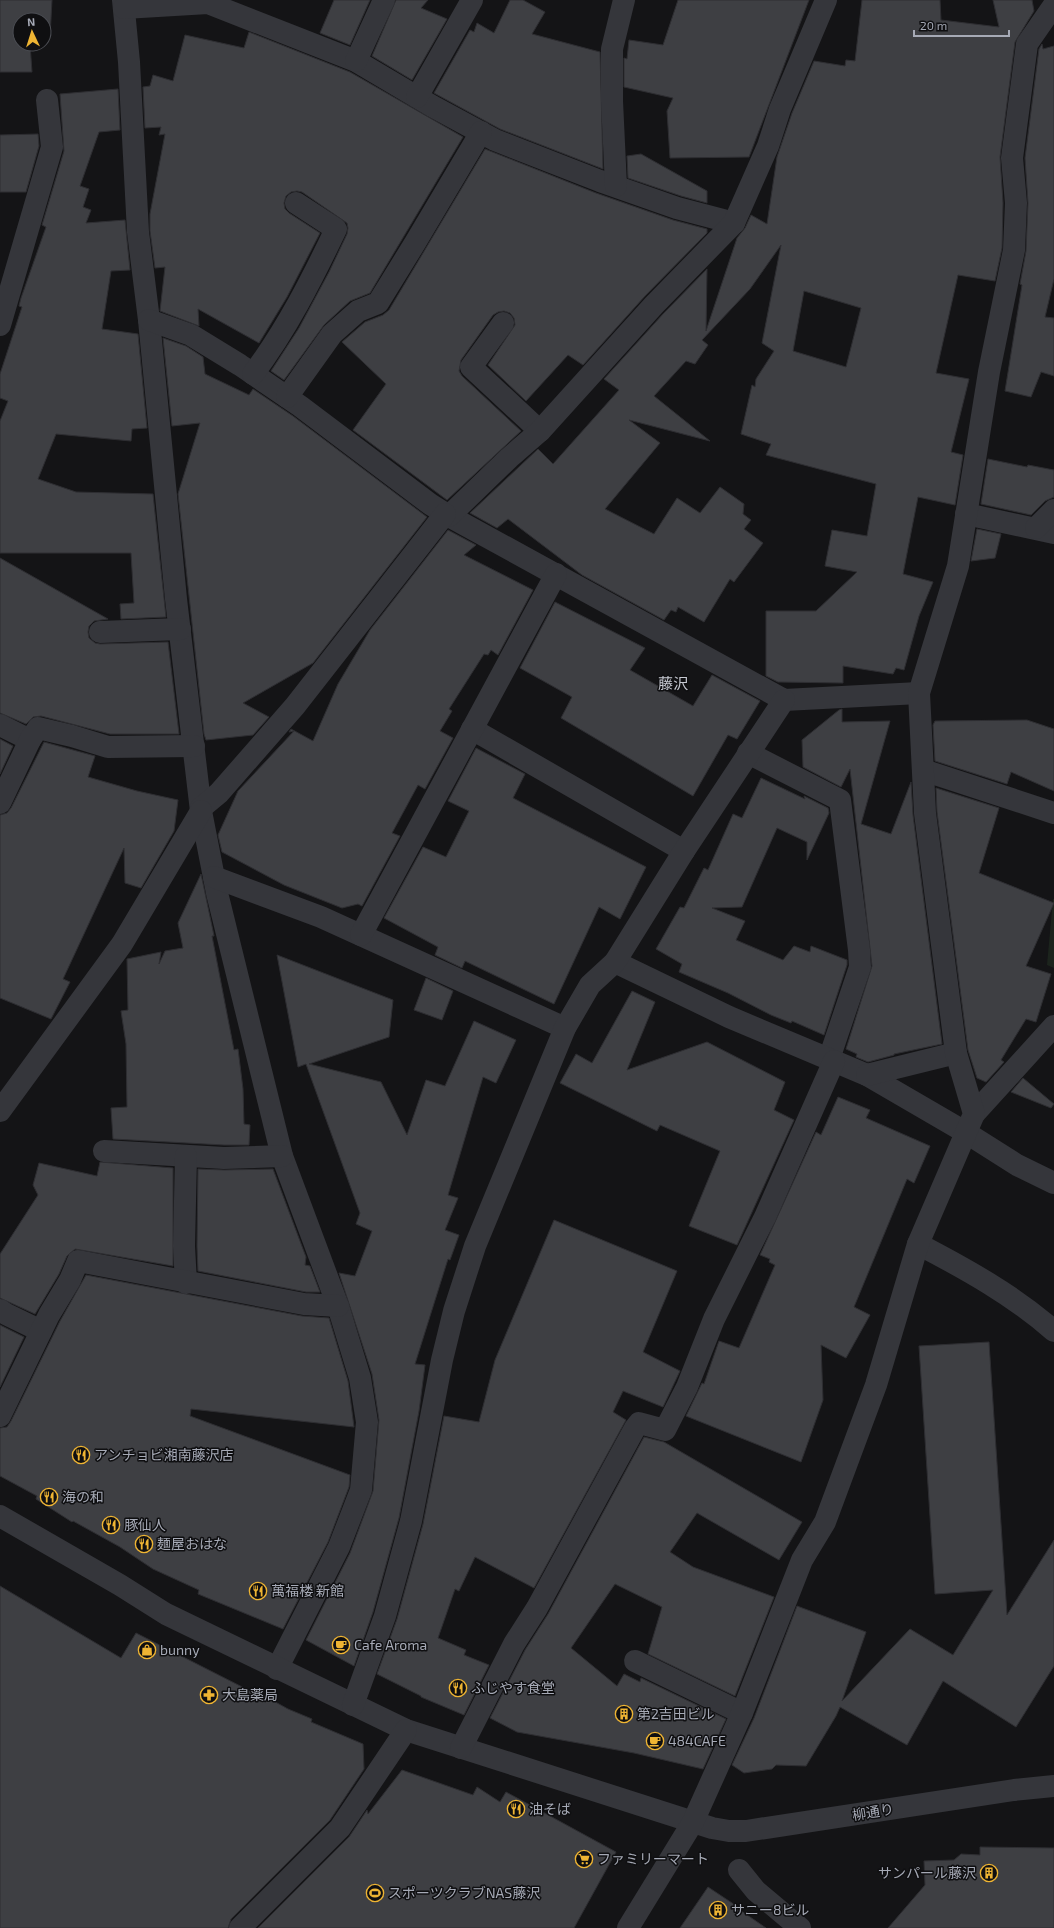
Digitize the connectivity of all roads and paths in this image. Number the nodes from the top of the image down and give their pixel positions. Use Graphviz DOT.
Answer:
graph roads {
  1 [pos="384,0"];
  2 [pos="472,0"];
  3 [pos="624,0"];
  4 [pos="826,0"];
  5 [pos="123,4"];
  6 [pos="1054,5"];
  7 [pos="356,61"];
  8 [pos="417,97"];
  9 [pos="47,100"];
  10 [pos="481,132"];
  11 [pos="616,186"];
  12 [pos="296,203"];
  13 [pos="734,223"];
  14 [pos="5,296"];
  15 [pos="149,320"];
  16 [pos="503,323"];
  17 [pos="0,325"];
  18 [pos="252,374"];
  19 [pos="287,397"];
  20 [pos="540,431"];
  21 [pos="1054,510"];
  22 [pos="966,514"];
  23 [pos="447,515"];
  24 [pos="1045,531"];
  25 [pos="556,574"];
  26 [pos="180,630"];
  27 [pos="100,632"];
  28 [pos="919,693"];
  29 [pos="784,700"];
  30 [pos="0,725"];
  31 [pos="472,730"];
  32 [pos="30,740"];
  33 [pos="194,746"];
  34 [pos="748,753"];
  35 [pos="923,770"];
  36 [pos="0,803"];
  37 [pos="201,809"];
  38 [pos="1054,813"];
  39 [pos="684,851"];
  40 [pos="215,885"];
  41 [pos="361,935"];
  42 [pos="615,962"];
  43 [pos="1054,1026"];
  44 [pos="565,1028"];
  45 [pos="956,1052"];
  46 [pos="831,1060"];
  47 [pos="867,1075"];
  48 [pos="0,1111"];
  49 [pos="970,1123"];
  50 [pos="104,1151"];
  51 [pos="186,1156"];
  52 [pos="282,1156"];
  53 [pos="1054,1183"];
  54 [pos="918,1244"];
  55 [pos="186,1283"];
  56 [pos="338,1306"];
  57 [pos="0,1310"];
  58 [pos="41,1331"];
  59 [pos="1054,1331"];
  60 [pos="0,1416"];
  61 [pos="0,1516"];
  62 [pos="635,1661"];
  63 [pos="277,1669"];
  64 [pos="353,1705"];
  65 [pos="742,1713"];
  66 [pos="406,1730"];
  67 [pos="461,1748"];
  68 [pos="1054,1786"];
  69 [pos="693,1822"];
  70 [pos="739,1870"];
  71 [pos="240,1928"];
  72 [pos="628,1928"];
  73 [pos="800,1928"];
  1 -- 7 [label="street"];
  2 -- 8 [label="street"];
  3 -- 11 [label="street"];
  4 -- 13 [label="street"];
  5 -- 7 [label="street"];
  5 -- 15 [label="street"];
  6 -- 22 [label="street"];
  7 -- 8 [label="street"];
  8 -- 10 [label="street"];
  9 -- 14 [label="street"];
  10 -- 11 [label="street"];
  10 -- 19 [label="street"];
  11 -- 13 [label="street"];
  12 -- 18 [label="street"];
  13 -- 20 [label="street"];
  14 -- 17 [label="street"];
  15 -- 18 [label="street"];
  15 -- 26 [label="street"];
  16 -- 20 [label="street"];
  18 -- 19 [label="street"];
  19 -- 23 [label="street"];
  20 -- 23 [label="street"];
  21 -- 24 [label="street"];
  22 -- 24 [label="street"];
  22 -- 28 [label="street"];
  23 -- 25 [label="street"];
  23 -- 37 [label="street"];
  25 -- 29 [label="street"];
  25 -- 31 [label="street"];
  26 -- 27 [label="street"];
  26 -- 33 [label="street"];
  28 -- 29 [label="street"];
  28 -- 35 [label="street"];
  29 -- 34 [label="street"];
  30 -- 32 [label="street"];
  31 -- 39 [label="street"];
  31 -- 41 [label="street"];
  32 -- 33 [label="street"];
  32 -- 36 [label="street"];
  33 -- 37 [label="street"];
  34 -- 39 [label="street"];
  34 -- 46 [label="street"];
  35 -- 38 [label="street"];
  35 -- 45 [label="street"];
  37 -- 40 [label="street"];
  37 -- 48 [label="street"];
  39 -- 42 [label="street"];
  40 -- 41 [label="street"];
  40 -- 52 [label="street"];
  41 -- 44 [label="street"];
  42 -- 44 [label="street"];
  42 -- 46 [label="street"];
  43 -- 49 [label="street"];
  44 -- 64 [label="street"];
  45 -- 47 [label="street"];
  45 -- 49 [label="street"];
  46 -- 47 [label="street"];
  46 -- 67 [label="street"];
  47 -- 49 [label="street"];
  49 -- 53 [label="street"];
  49 -- 54 [label="street"];
  50 -- 51 [label="street"];
  51 -- 52 [label="street"];
  51 -- 55 [label="street"];
  52 -- 56 [label="street"];
  54 -- 59 [label="street"];
  54 -- 65 [label="street"];
  55 -- 56 [label="street"];
  55 -- 58 [label="street"];
  56 -- 63 [label="street"];
  57 -- 58 [label="street"];
  58 -- 60 [label="street"];
  61 -- 63 [label="street, 柳通り"];
  62 -- 65 [label="street"];
  63 -- 64 [label="street, 柳通り"];
  64 -- 66 [label="street, 柳通り"];
  65 -- 69 [label="street"];
  66 -- 67 [label="street, 柳通り"];
  66 -- 71 [label="street"];
  67 -- 69 [label="street, 柳通り"];
  68 -- 69 [label="street, 柳通り"];
  69 -- 72 [label="street"];
  70 -- 73 [label="street"];
}
